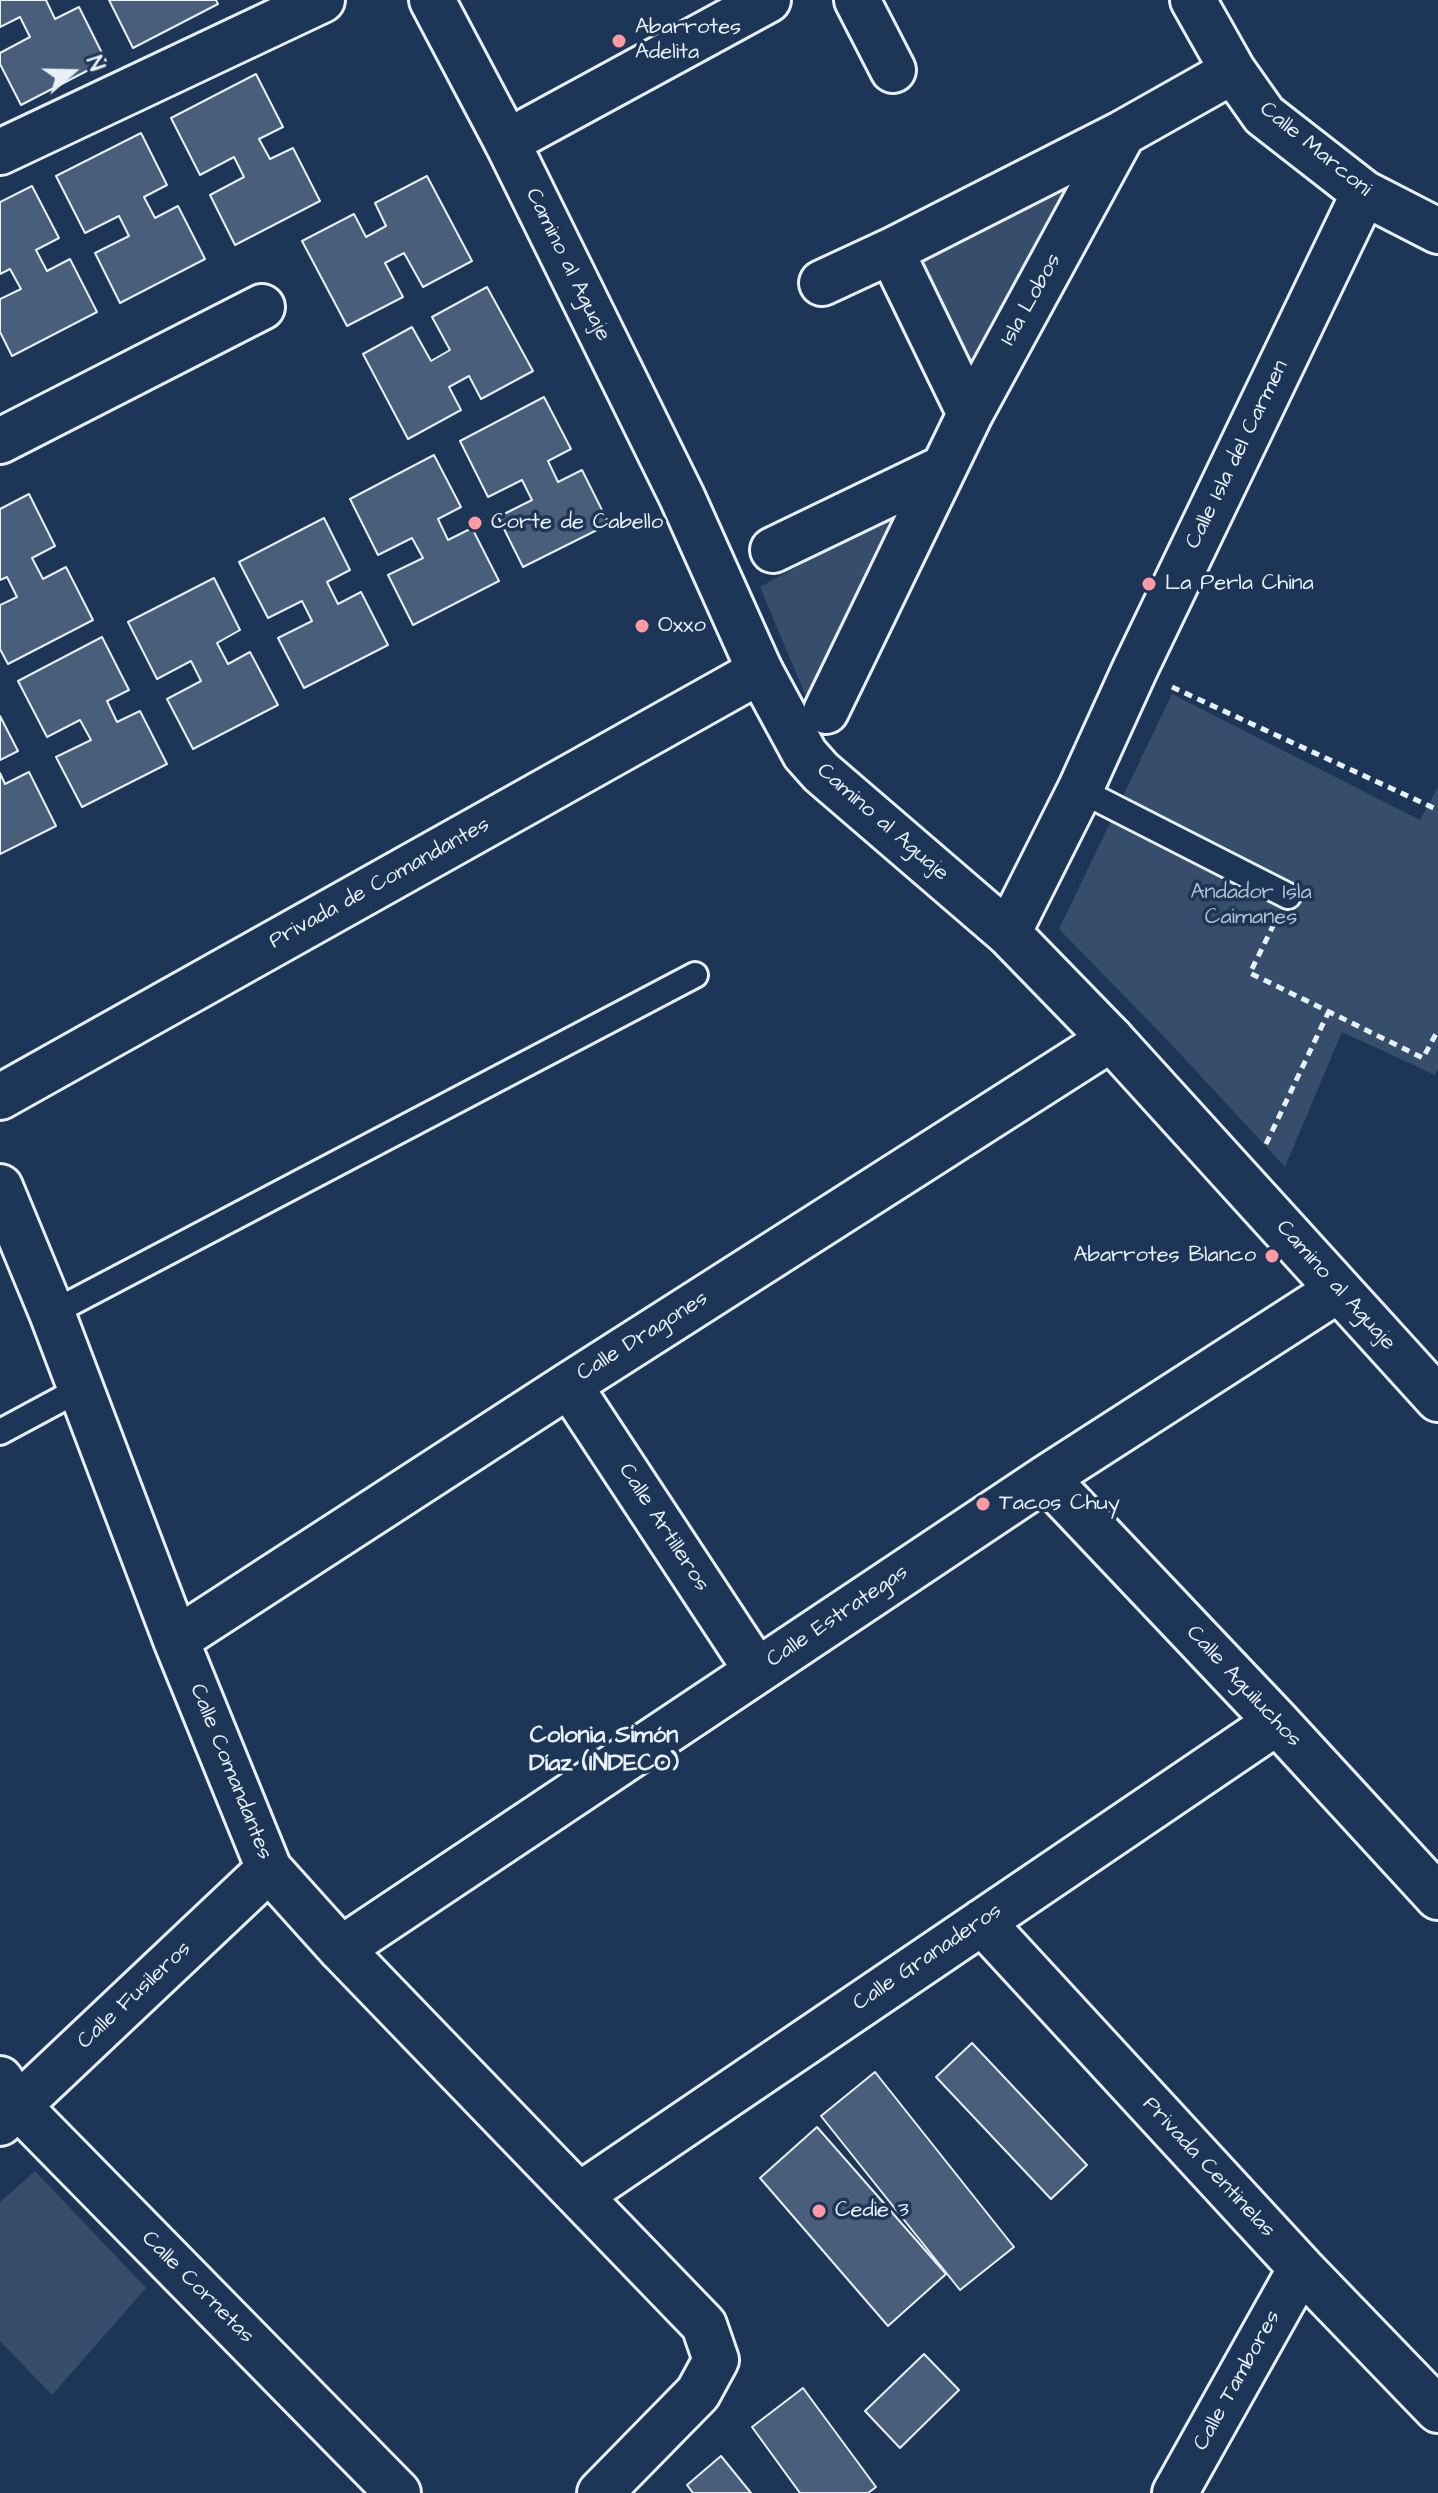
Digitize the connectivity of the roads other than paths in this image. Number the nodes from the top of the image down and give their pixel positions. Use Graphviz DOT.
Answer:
graph roads {
  1 [pos="322,0"];
  2 [pos="432,0"];
  3 [pos="857,0"];
  4 [pos="1193,0"];
  5 [pos="760,2"];
  6 [pos="893,70"];
  7 [pos="1233,71"];
  8 [pos="1123,133"];
  9 [pos="507,142"];
  10 [pos="0,152"];
  11 [pos="1364,193"];
  12 [pos="1438,231"];
  13 [pos="891,251"];
  14 [pos="822,283"];
  15 [pos="262,307"];
  16 [pos="970,414"];
  17 [pos="0,441"];
  18 [pos="943,468"];
  19 [pos="773,550"];
  20 [pos="760,671"];
  21 [pos="826,711"];
  22 [pos="1080,790"];
  23 [pos="1288,896"];
  24 [pos="1008,933"];
  25 [pos="695,975"];
  26 [pos="1111,1039"];
  27 [pos="0,1097"];
  28 [pos="0,1187"];
  29 [pos="1338,1290"];
  30 [pos="52,1313"];
  31 [pos="569,1385"];
  32 [pos="80,1389"];
  33 [pos="1438,1399"];
  34 [pos="0,1432"];
  35 [pos="1046,1478"];
  36 [pos="176,1640"];
  37 [pos="757,1671"];
  38 [pos="1277,1722"];
  39 [pos="269,1869"];
  40 [pos="1438,1897"];
  41 [pos="982,1922"];
  42 [pos="341,1949"];
  43 [pos="6,2103"];
  44 [pos="580,2195"];
  45 [pos="1301,2268"];
  46 [pos="1438,2410"];
  47 [pos="398,2493"];
  48 [pos="600,2493"];
  49 [pos="1175,2493"];
  1 -- 10 [label="street"];
  2 -- 9 [label="street, Camino al Aguaje"];
  3 -- 6 [label="street"];
  4 -- 7 [label="street, Calle Marconi"];
  5 -- 9 [label="street"];
  7 -- 8 [label="street"];
  7 -- 11 [label="street, Calle Marconi"];
  8 -- 13 [label="street"];
  8 -- 16 [label="street, Isla Lobos"];
  9 -- 20 [label="street, Camino al Aguaje"];
  11 -- 12 [label="street, Calle Marconi"];
  11 -- 22 [label="street, Calle Isla del Carmen"];
  13 -- 14 [label="street"];
  13 -- 16 [label="street"];
  15 -- 17 [label="street"];
  16 -- 18 [label="street, Isla Lobos"];
  18 -- 19 [label="street"];
  18 -- 21 [label="street, Isla Lobos"];
  20 -- 24 [label="street, Camino al Aguaje"];
  20 -- 27 [label="street, Privada de Comandantes"];
  22 -- 23 [label="lane"];
  22 -- 24 [label="street, Calle Isla del Carmen"];
  24 -- 26 [label="street, Camino al Aguaje"];
  25 -- 30 [label="lane"];
  26 -- 29 [label="street, Camino al Aguaje"];
  26 -- 31 [label="street, Calle Dragones"];
  28 -- 30 [label="street, Calle Comandantes"];
  29 -- 33 [label="street, Camino al Aguaje"];
  29 -- 35 [label="street, Calle Estrategas"];
  30 -- 32 [label="street, Calle Comandantes"];
  31 -- 36 [label="street, Calle Dragones"];
  31 -- 37 [label="street, Calle Artilleros"];
  32 -- 34 [label="lane"];
  32 -- 36 [label="street, Calle Comandantes"];
  35 -- 37 [label="street, Calle Estrategas"];
  35 -- 38 [label="street, Calle Aguiluchos"];
  36 -- 39 [label="street, Calle Comandantes"];
  37 -- 42 [label="street, Calle Estrategas"];
  38 -- 40 [label="street, Calle Aguiluchos"];
  38 -- 41 [label="street, Calle Granaderos"];
  39 -- 42 [label="street, Calle Comandantes"];
  39 -- 43 [label="street, Calle Fusileros"];
  41 -- 44 [label="street, Calle Granaderos"];
  41 -- 45 [label="street, Privada Centinelas"];
  42 -- 44 [label="street, Calle Comandantes"];
  43 -- 47 [label="street, Calle Cornetas"];
  44 -- 48 [label="street, Calle Comandantes"];
  45 -- 46 [label="street, Privada Centinelas"];
  45 -- 49 [label="street, Calle Tambores"];
}
